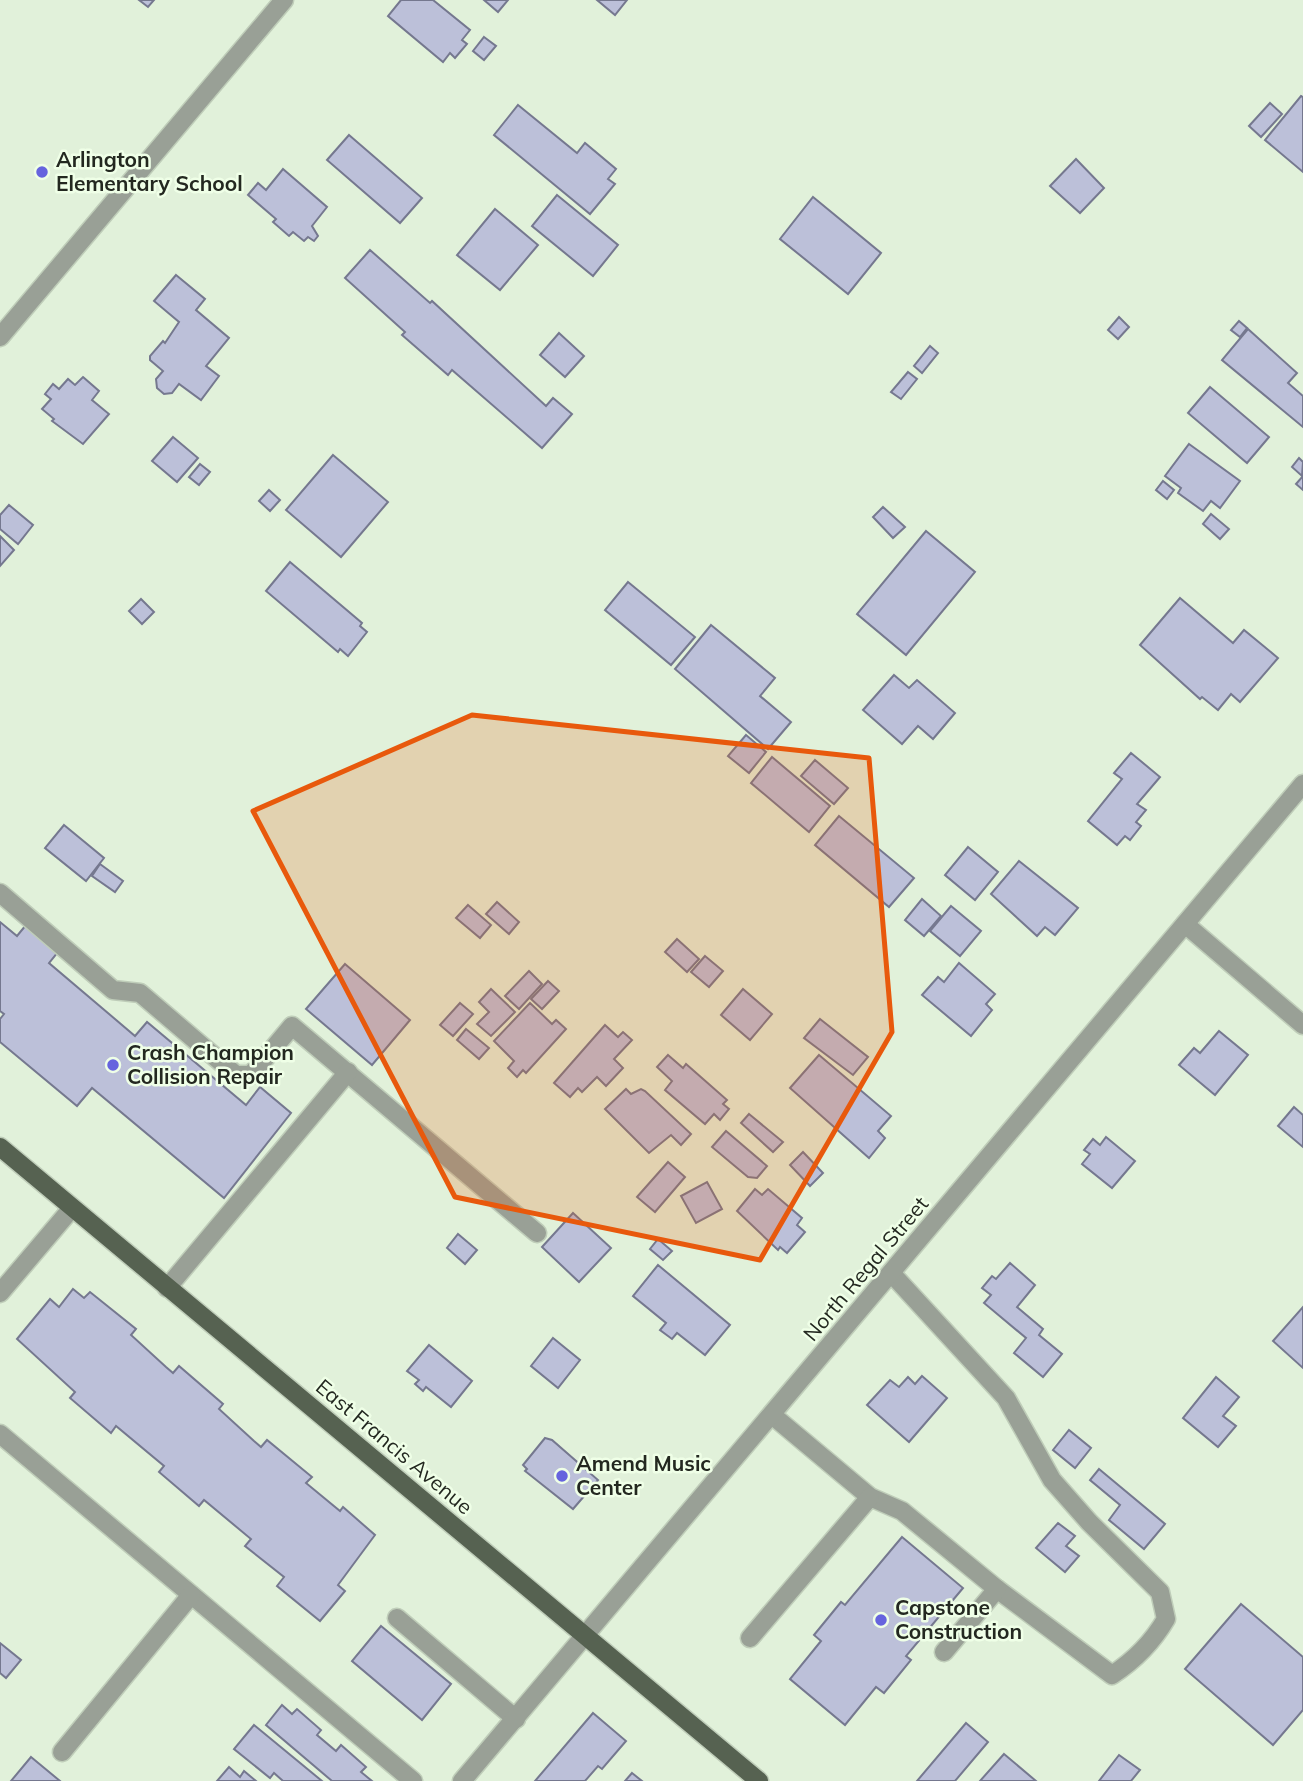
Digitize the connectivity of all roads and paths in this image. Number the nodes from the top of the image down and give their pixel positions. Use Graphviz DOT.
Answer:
graph roads {
  1 [pos="284,0"];
  2 [pos="0,337"];
  3 [pos="1303,785"];
  4 [pos="0,893"];
  5 [pos="1185,924"];
  6 [pos="1303,1025"];
  7 [pos="348,1072"];
  8 [pos="0,1147"];
  9 [pos="72,1208"];
  10 [pos="537,1233"];
  11 [pos="892,1274"];
  12 [pos="167,1288"];
  13 [pos="0,1293"];
  14 [pos="772,1415"];
  15 [pos="0,1434"];
  16 [pos="870,1497"];
  17 [pos="997,1588"];
  18 [pos="191,1595"];
  19 [pos="397,1618"];
  20 [pos="587,1637"];
  21 [pos="750,1638"];
  22 [pos="944,1652"];
  23 [pos="516,1718"];
  24 [pos="62,1752"];
  25 [pos="413,1781"];
  26 [pos="462,1781"];
  27 [pos="759,1781"];
  1 -- 2 [label="street"];
  3 -- 5 [label="street, North Regal Street"];
  4 -- 7 [label="street"];
  5 -- 6 [label="street"];
  5 -- 11 [label="street, North Regal Street"];
  7 -- 10 [label="street"];
  7 -- 12 [label="street"];
  8 -- 9 [label="main road, East Francis Avenue"];
  9 -- 12 [label="main road, East Francis Avenue"];
  9 -- 13 [label="street"];
  11 -- 14 [label="street, North Regal Street"];
  11 -- 17 [label="street"];
  12 -- 20 [label="main road, East Francis Avenue"];
  14 -- 16 [label="street"];
  14 -- 20 [label="street, North Regal Street"];
  15 -- 18 [label="street"];
  16 -- 17 [label="street"];
  16 -- 21 [label="street"];
  17 -- 22 [label="street"];
  18 -- 24 [label="street"];
  18 -- 25 [label="street"];
  19 -- 23 [label="street"];
  20 -- 23 [label="street, North Regal Street"];
  20 -- 27 [label="main road, East Francis Avenue"];
  23 -- 26 [label="street, North Regal Street"];
}
